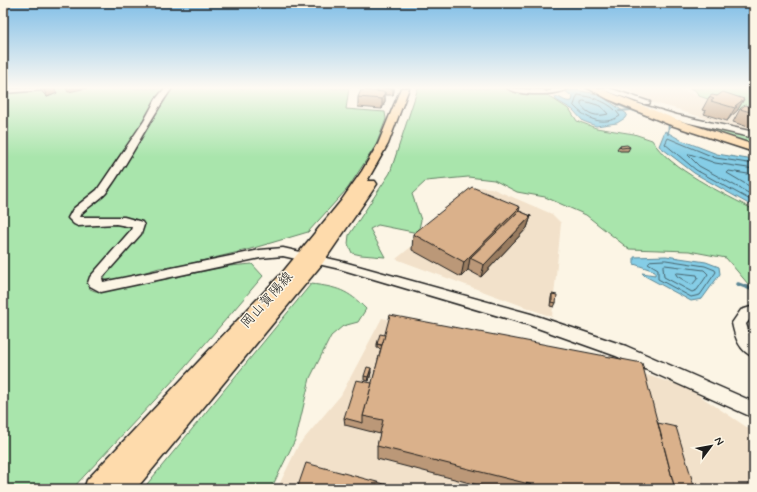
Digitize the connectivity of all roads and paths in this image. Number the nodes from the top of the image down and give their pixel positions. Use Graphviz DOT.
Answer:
graph roads {
  1 [pos="153,111"];
  2 [pos="396,111"];
  3 [pos="404,111"];
  4 [pos="646,111"];
  5 [pos="658,111"];
  6 [pos="754,135"];
  7 [pos="754,149"];
  8 [pos="311,258"];
  9 [pos="754,312"];
  10 [pos="754,350"];
  11 [pos="754,410"];
  12 [pos="96,489"];
  13 [pos="120,489"];
  1 -- 8 [label="street"];
  2 -- 8 [label="main road, 岡山賀陽線"];
  3 -- 8 [label="main road, 岡山賀陽線"];
  4 -- 7 [label="main road"];
  5 -- 6 [label="street"];
  8 -- 11 [label="street"];
  8 -- 12 [label="main road, 岡山賀陽線"];
  8 -- 13 [label="main road, 岡山賀陽線"];
  9 -- 10 [label="street"];
}
